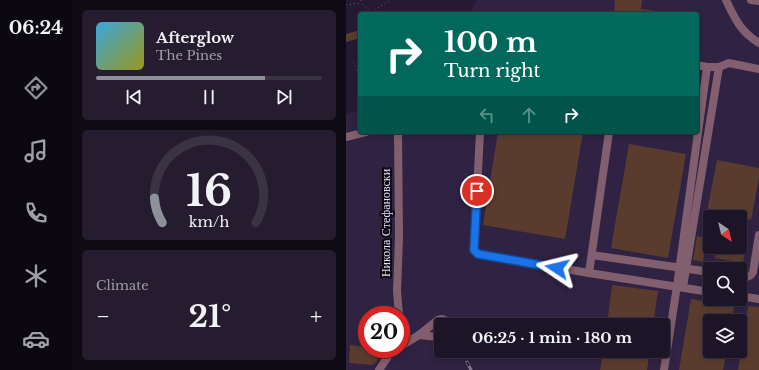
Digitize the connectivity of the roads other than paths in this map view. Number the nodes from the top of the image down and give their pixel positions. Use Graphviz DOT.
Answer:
graph roads {
  1 [pos="726,0"];
  2 [pos="751,0"];
  3 [pos="759,1"];
  4 [pos="759,43"];
  5 [pos="699,65"];
  6 [pos="707,67"];
  7 [pos="719,67"];
  8 [pos="759,69"];
  9 [pos="358,134"];
  10 [pos="398,134"];
  11 [pos="480,134"];
  12 [pos="609,134"];
  13 [pos="346,137"];
  14 [pos="759,235"];
  15 [pos="592,255"];
  16 [pos="683,268"];
  17 [pos="703,271"];
  18 [pos="589,273"];
  19 [pos="747,277"];
  20 [pos="680,287"];
  21 [pos="703,291"];
  22 [pos="747,297"];
  23 [pos="759,299"];
  24 [pos="398,306"];
  25 [pos="434,323"];
  26 [pos="419,335"];
  27 [pos="434,337"];
  28 [pos="410,340"];
  29 [pos="387,358"];
  30 [pos="379,370"];
  31 [pos="664,370"];
  1 -- 4 [label="street"];
  2 -- 3 [label="street"];
  5 -- 6 [label="street"];
  6 -- 7 [label="street"];
  6 -- 16 [label="street"];
  7 -- 8 [label="street"];
  7 -- 16 [label="street"];
  9 -- 13 [label="street"];
  10 -- 24 [label="street, Никола Стефановски"];
  11 -- 18 [label="street"];
  12 -- 15 [label="street"];
  14 -- 19 [label="street"];
  15 -- 16 [label="street"];
  15 -- 18 [label="street"];
  16 -- 17 [label="street"];
  16 -- 20 [label="street"];
  18 -- 20 [label="street"];
  20 -- 21 [label="street"];
  20 -- 31 [label="street"];
  22 -- 23 [label="street"];
  25 -- 26 [label="street"];
  26 -- 27 [label="street"];
  26 -- 28 [label="street"];
  29 -- 30 [label="street"];
}
